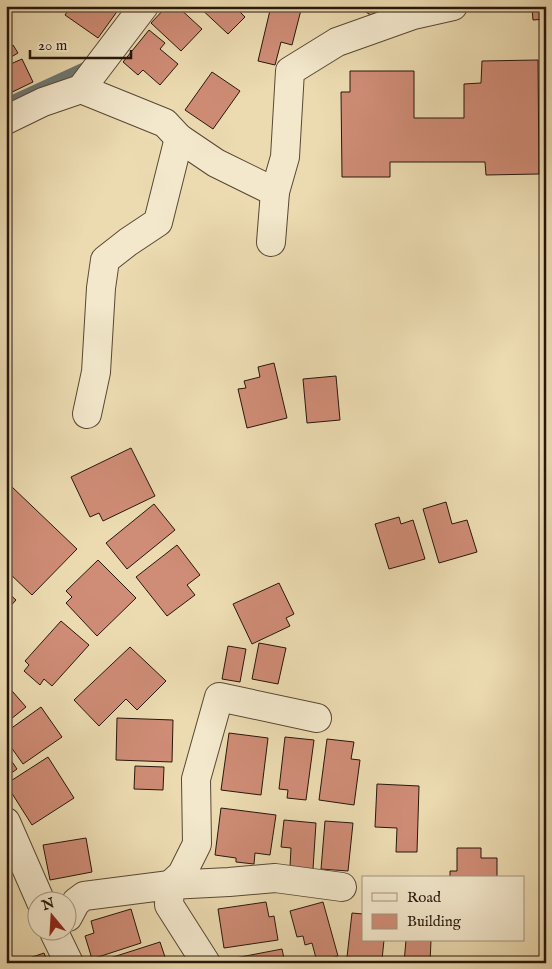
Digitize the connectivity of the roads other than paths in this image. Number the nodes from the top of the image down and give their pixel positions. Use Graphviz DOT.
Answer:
graph roads {
  1 [pos="144,6"];
  2 [pos="453,6"];
  3 [pos="415,10"];
  4 [pos="81,89"];
  5 [pos="6,120"];
  6 [pos="179,138"];
  7 [pos="275,192"];
  8 [pos="271,242"];
  9 [pos="87,414"];
  10 [pos="317,718"];
  11 [pos="6,822"];
  12 [pos="170,886"];
  13 [pos="342,887"];
  14 [pos="37,892"];
  15 [pos="78,900"];
  16 [pos="63,942"];
  17 [pos="69,963"];
  18 [pos="206,963"];
  1 -- 4 [label="street"];
  2 -- 3 [label="street"];
  3 -- 7 [label="street"];
  4 -- 5 [label="street"];
  4 -- 6 [label="street"];
  6 -- 7 [label="street"];
  6 -- 9 [label="street"];
  7 -- 8 [label="street"];
  10 -- 12 [label="street"];
  11 -- 14 [label="street"];
  12 -- 13 [label="street"];
  12 -- 15 [label="street"];
  12 -- 18 [label="street"];
  16 -- 17 [label="street"];
}
